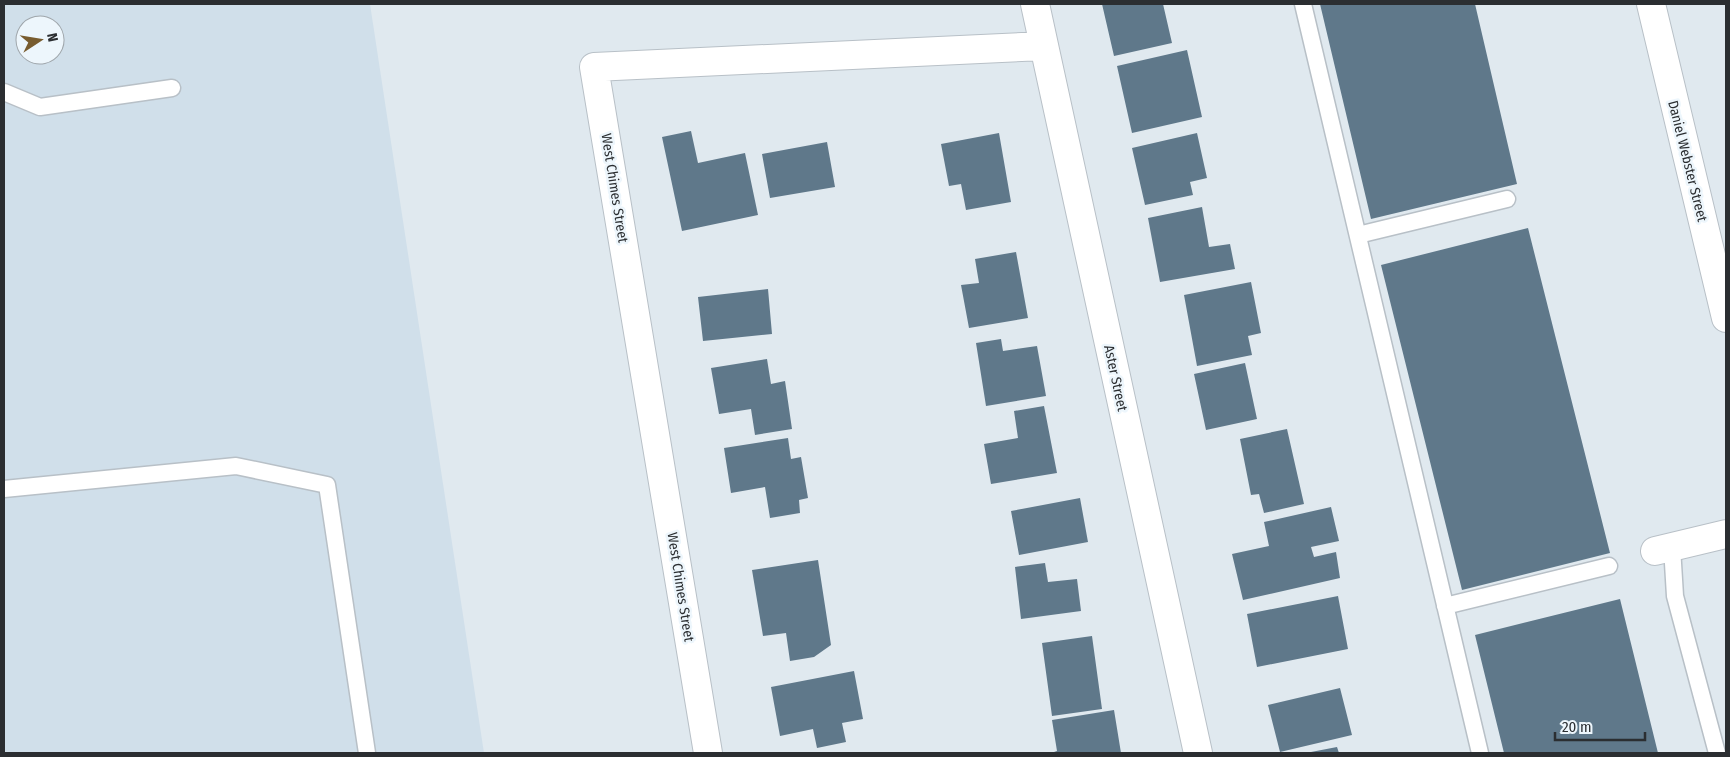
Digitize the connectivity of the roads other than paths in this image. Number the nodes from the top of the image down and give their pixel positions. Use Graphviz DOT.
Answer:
graph roads {
  1 [pos="1035,4"];
  2 [pos="1303,4"];
  3 [pos="1651,4"];
  4 [pos="1044,46"];
  5 [pos="172,88"];
  6 [pos="4,92"];
  7 [pos="1508,199"];
  8 [pos="1358,235"];
  9 [pos="1726,318"];
  10 [pos="4,489"];
  11 [pos="1726,534"];
  12 [pos="1664,549"];
  13 [pos="1609,566"];
  14 [pos="1445,606"];
  15 [pos="367,753"];
  16 [pos="708,753"];
  17 [pos="1198,753"];
  18 [pos="1480,753"];
  19 [pos="1717,753"];
  1 -- 4 [label="street, Aster Street"];
  2 -- 8 [label="lane"];
  3 -- 9 [label="street, Daniel Webster Street"];
  4 -- 16 [label="street, West Chimes Street"];
  4 -- 17 [label="street, Aster Street"];
  5 -- 6 [label="lane"];
  7 -- 8 [label="lane"];
  8 -- 14 [label="lane"];
  10 -- 15 [label="lane"];
  11 -- 12 [label="street"];
  12 -- 19 [label="lane"];
  13 -- 14 [label="lane"];
  14 -- 18 [label="lane"];
}
